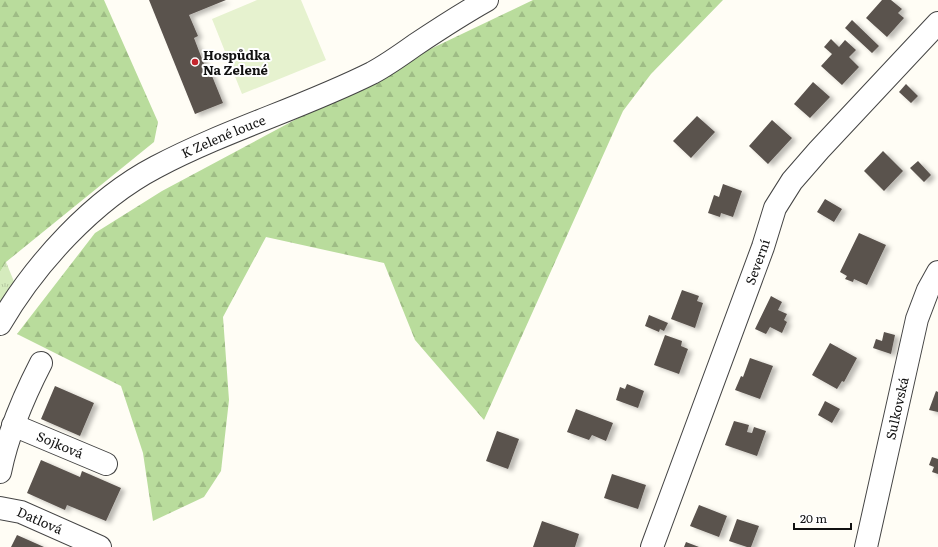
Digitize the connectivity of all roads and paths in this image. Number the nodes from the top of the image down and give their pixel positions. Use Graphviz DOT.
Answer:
graph roads {
  1 [pos="487,0"];
  2 [pos="938,23"];
  3 [pos="938,272"];
  4 [pos="0,324"];
  5 [pos="41,363"];
  6 [pos="13,425"];
  7 [pos="106,464"];
  8 [pos="0,472"];
  9 [pos="0,508"];
  10 [pos="100,547"];
  11 [pos="652,547"];
  12 [pos="866,547"];
  1 -- 4 [label="street, K Zelené louce"];
  2 -- 11 [label="street, Severní"];
  3 -- 12 [label="street, Sulkovská"];
  5 -- 6 [label="street"];
  6 -- 7 [label="street, Sojková"];
  6 -- 8 [label="street"];
  9 -- 10 [label="street, Datlová"];
}
